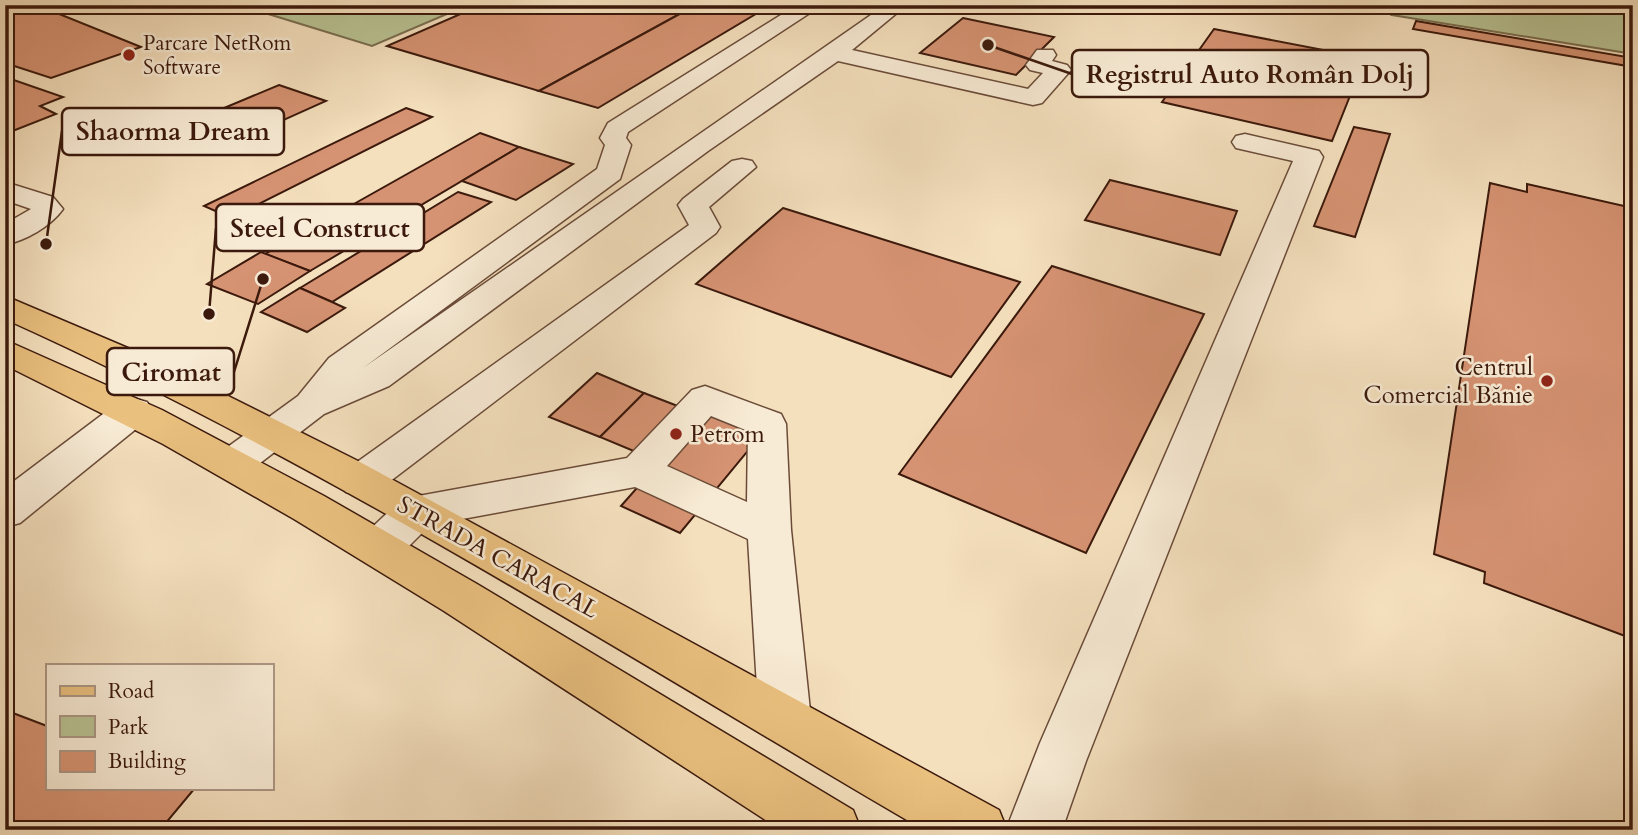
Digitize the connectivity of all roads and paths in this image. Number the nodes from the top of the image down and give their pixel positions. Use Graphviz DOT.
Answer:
graph roads {
  1 [pos="812,5"];
  2 [pos="888,12"];
  3 [pos="834,53"];
  4 [pos="1045,55"];
  5 [pos="1245,142"];
  6 [pos="743,167"];
  7 [pos="5,191"];
  8 [pos="5,236"];
  9 [pos="5,306"];
  10 [pos="5,351"];
  11 [pos="311,405"];
  12 [pos="133,411"];
  13 [pos="272,434"];
  14 [pos="232,464"];
  15 [pos="639,471"];
  16 [pos="361,481"];
  17 [pos="5,511"];
  18 [pos="416,511"];
  19 [pos="769,530"];
  20 [pos="379,548"];
  21 [pos="785,720"];
  22 [pos="833,830"];
  23 [pos="979,830"];
  24 [pos="1034,830"];
  1 -- 11 [label="lane"];
  2 -- 3 [label="lane"];
  3 -- 4 [label="lane"];
  3 -- 11 [label="lane"];
  5 -- 24 [label="lane"];
  6 -- 16 [label="lane"];
  7 -- 8 [label="lane"];
  9 -- 13 [label="main road, STRADA CARACAL"];
  10 -- 12 [label="main road, STRADA CARACAL"];
  11 -- 13 [label="lane"];
  12 -- 14 [label="main road, STRADA CARACAL"];
  12 -- 17 [label="lane"];
  13 -- 14 [label="lane"];
  13 -- 16 [label="main road, STRADA CARACAL"];
  14 -- 20 [label="main road, STRADA CARACAL"];
  15 -- 18 [label="lane"];
  15 -- 19 [label="lane"];
  15 -- 19 [label="lane"];
  16 -- 18 [label="main road, STRADA CARACAL"];
  18 -- 20 [label="lane"];
  18 -- 21 [label="main road, STRADA CARACAL"];
  19 -- 21 [label="lane"];
  20 -- 22 [label="main road, STRADA CARACAL"];
  21 -- 23 [label="main road, STRADA CARACAL"];
}
